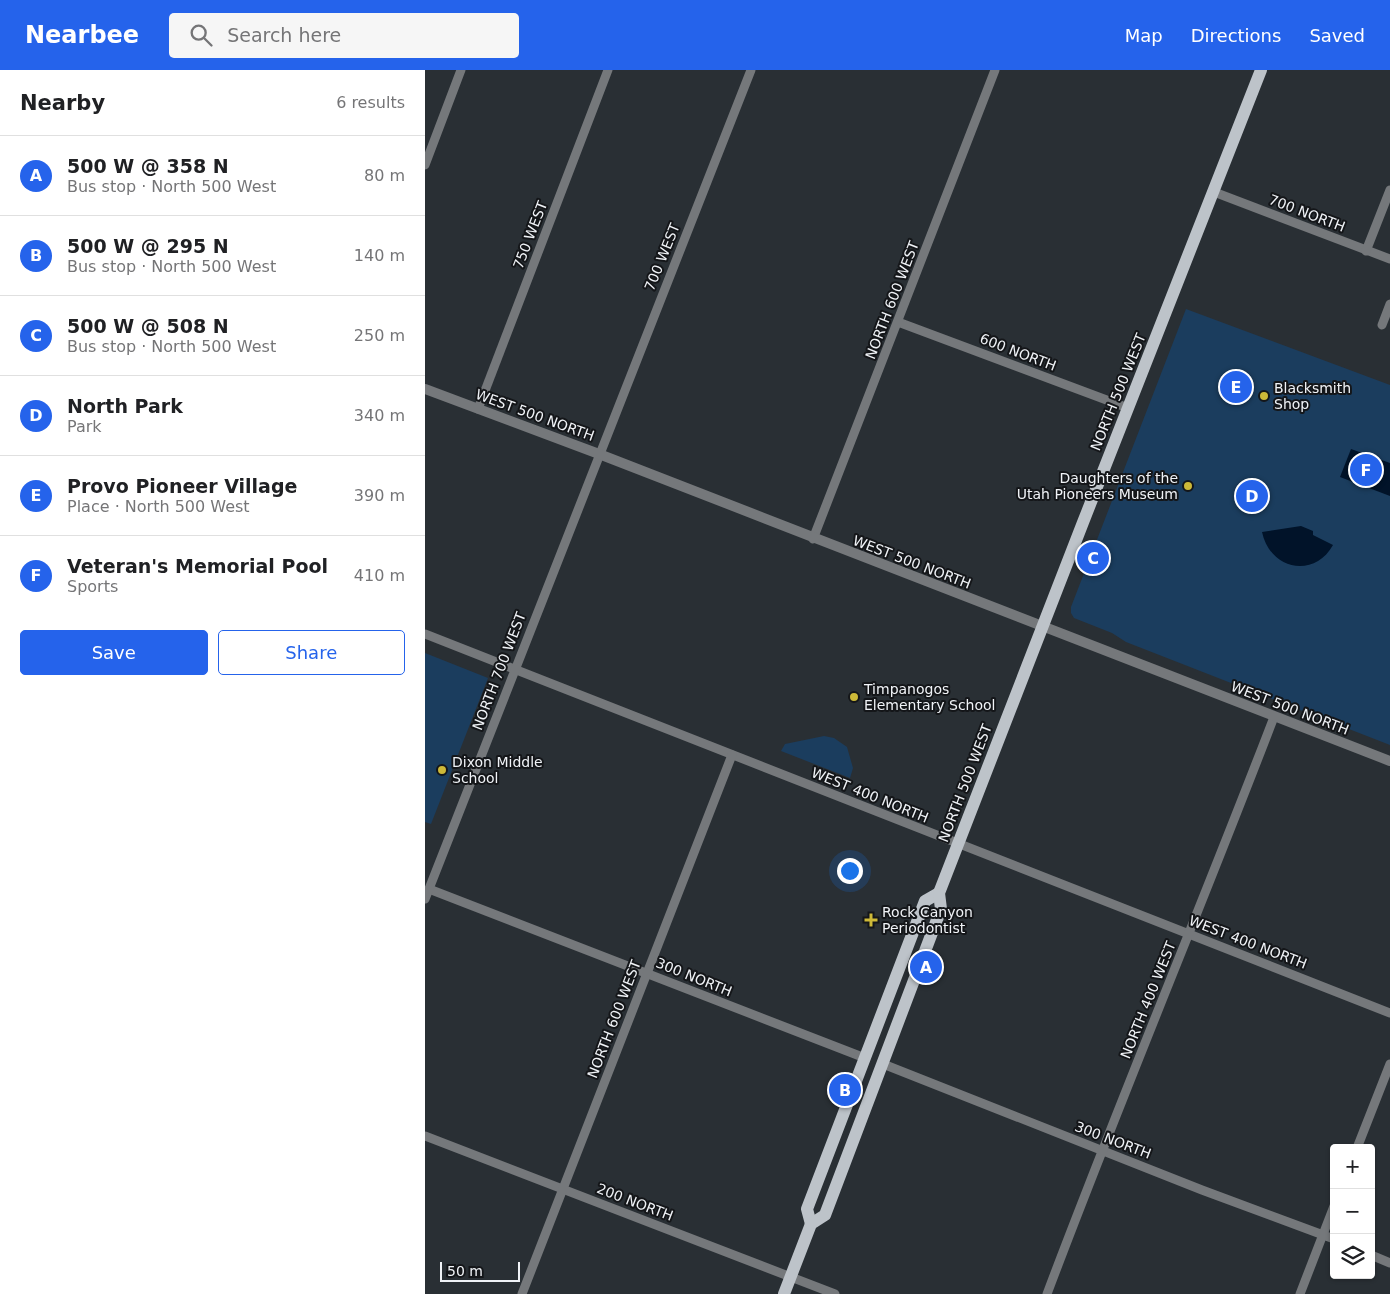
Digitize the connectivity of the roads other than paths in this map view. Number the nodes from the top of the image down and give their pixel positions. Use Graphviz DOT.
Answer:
graph roads {
  1 [pos="461,70"];
  2 [pos="607,70"];
  3 [pos="751,70"];
  4 [pos="995,70"];
  5 [pos="1261,70"];
  6 [pos="425,165"];
  7 [pos="1390,190"];
  8 [pos="1213,192"];
  9 [pos="1367,251"];
  10 [pos="1390,259"];
  11 [pos="1390,304"];
  12 [pos="898,322"];
  13 [pos="1382,325"];
  14 [pos="425,389"];
  15 [pos="1128,408"];
  16 [pos="478,410"];
  17 [pos="599,454"];
  18 [pos="813,539"];
  19 [pos="1041,627"];
  20 [pos="425,634"];
  21 [pos="515,670"];
  22 [pos="1274,717"];
  23 [pos="732,755"];
  24 [pos="1390,761"];
  25 [pos="957,845"];
  26 [pos="429,889"];
  27 [pos="939,893"];
  28 [pos="425,899"];
  29 [pos="1189,934"];
  30 [pos="647,973"];
  31 [pos="1390,1012"];
  32 [pos="865,1058"];
  33 [pos="883,1064"];
  34 [pos="1390,1064"];
  35 [pos="425,1136"];
  36 [pos="1359,1144"];
  37 [pos="1102,1150"];
  38 [pos="562,1189"];
  39 [pos="1330,1216"];
  40 [pos="811,1224"];
  41 [pos="1323,1234"];
  42 [pos="1330,1237"];
  43 [pos="1375,1257"];
  44 [pos="1390,1263"];
  45 [pos="791,1277"];
  46 [pos="523,1294"];
  47 [pos="785,1294"];
  48 [pos="835,1294"];
  49 [pos="1047,1294"];
  50 [pos="1301,1294"];
  1 -- 6 [label="street"];
  2 -- 16 [label="street, 750 WEST"];
  3 -- 17 [label="street, 700 WEST"];
  4 -- 12 [label="street, NORTH 600 WEST"];
  5 -- 8 [label="main road, NORTH 500 WEST"];
  7 -- 9 [label="street"];
  8 -- 9 [label="street, 700 NORTH"];
  8 -- 15 [label="main road, NORTH 500 WEST"];
  9 -- 10 [label="street, 700 NORTH"];
  11 -- 13 [label="street"];
  12 -- 15 [label="street, 600 NORTH"];
  12 -- 18 [label="street, NORTH 600 WEST"];
  14 -- 16 [label="street, WEST 500 NORTH"];
  15 -- 19 [label="main road, NORTH 500 WEST"];
  16 -- 17 [label="street, WEST 500 NORTH"];
  17 -- 18 [label="street, WEST 500 NORTH"];
  17 -- 21 [label="street, NORTH 700 WEST"];
  18 -- 19 [label="street, WEST 500 NORTH"];
  19 -- 22 [label="street, WEST 500 NORTH"];
  19 -- 25 [label="main road, NORTH 500 WEST"];
  20 -- 21 [label="street, WEST 400 NORTH"];
  21 -- 23 [label="street, WEST 400 NORTH"];
  21 -- 26 [label="street, NORTH 700 WEST"];
  22 -- 24 [label="street, WEST 500 NORTH"];
  22 -- 29 [label="street, NORTH 400 WEST"];
  23 -- 25 [label="street, WEST 400 NORTH"];
  23 -- 30 [label="street, NORTH 600 WEST"];
  25 -- 27 [label="main road, NORTH 500 WEST"];
  25 -- 29 [label="street, WEST 400 NORTH"];
  26 -- 28 [label="street, NORTH 700 WEST"];
  26 -- 30 [label="street, 300 NORTH"];
  27 -- 32 [label="main road, NORTH 500 WEST"];
  27 -- 33 [label="main road, NORTH 500 WEST"];
  29 -- 31 [label="street, WEST 400 NORTH"];
  29 -- 37 [label="street, NORTH 400 WEST"];
  30 -- 32 [label="street, 300 NORTH"];
  30 -- 38 [label="street, NORTH 600 WEST"];
  32 -- 40 [label="main road, NORTH 500 WEST"];
  33 -- 37 [label="street, 300 NORTH"];
  33 -- 40 [label="main road, NORTH 500 WEST"];
  34 -- 36 [label="street"];
  35 -- 38 [label="street, 200 NORTH"];
  37 -- 41 [label="street, 300 NORTH"];
  37 -- 49 [label="street, NORTH 400 WEST"];
  38 -- 45 [label="street, 200 NORTH"];
  38 -- 46 [label="street, NORTH 600 WEST"];
  39 -- 41 [label="street"];
  40 -- 45 [label="main road, NORTH 500 WEST"];
  41 -- 42 [label="street, 300 NORTH"];
  41 -- 50 [label="street"];
  43 -- 44 [label="street"];
  45 -- 47 [label="main road, NORTH 500 WEST"];
  45 -- 48 [label="street, 200 NORTH"];
}
